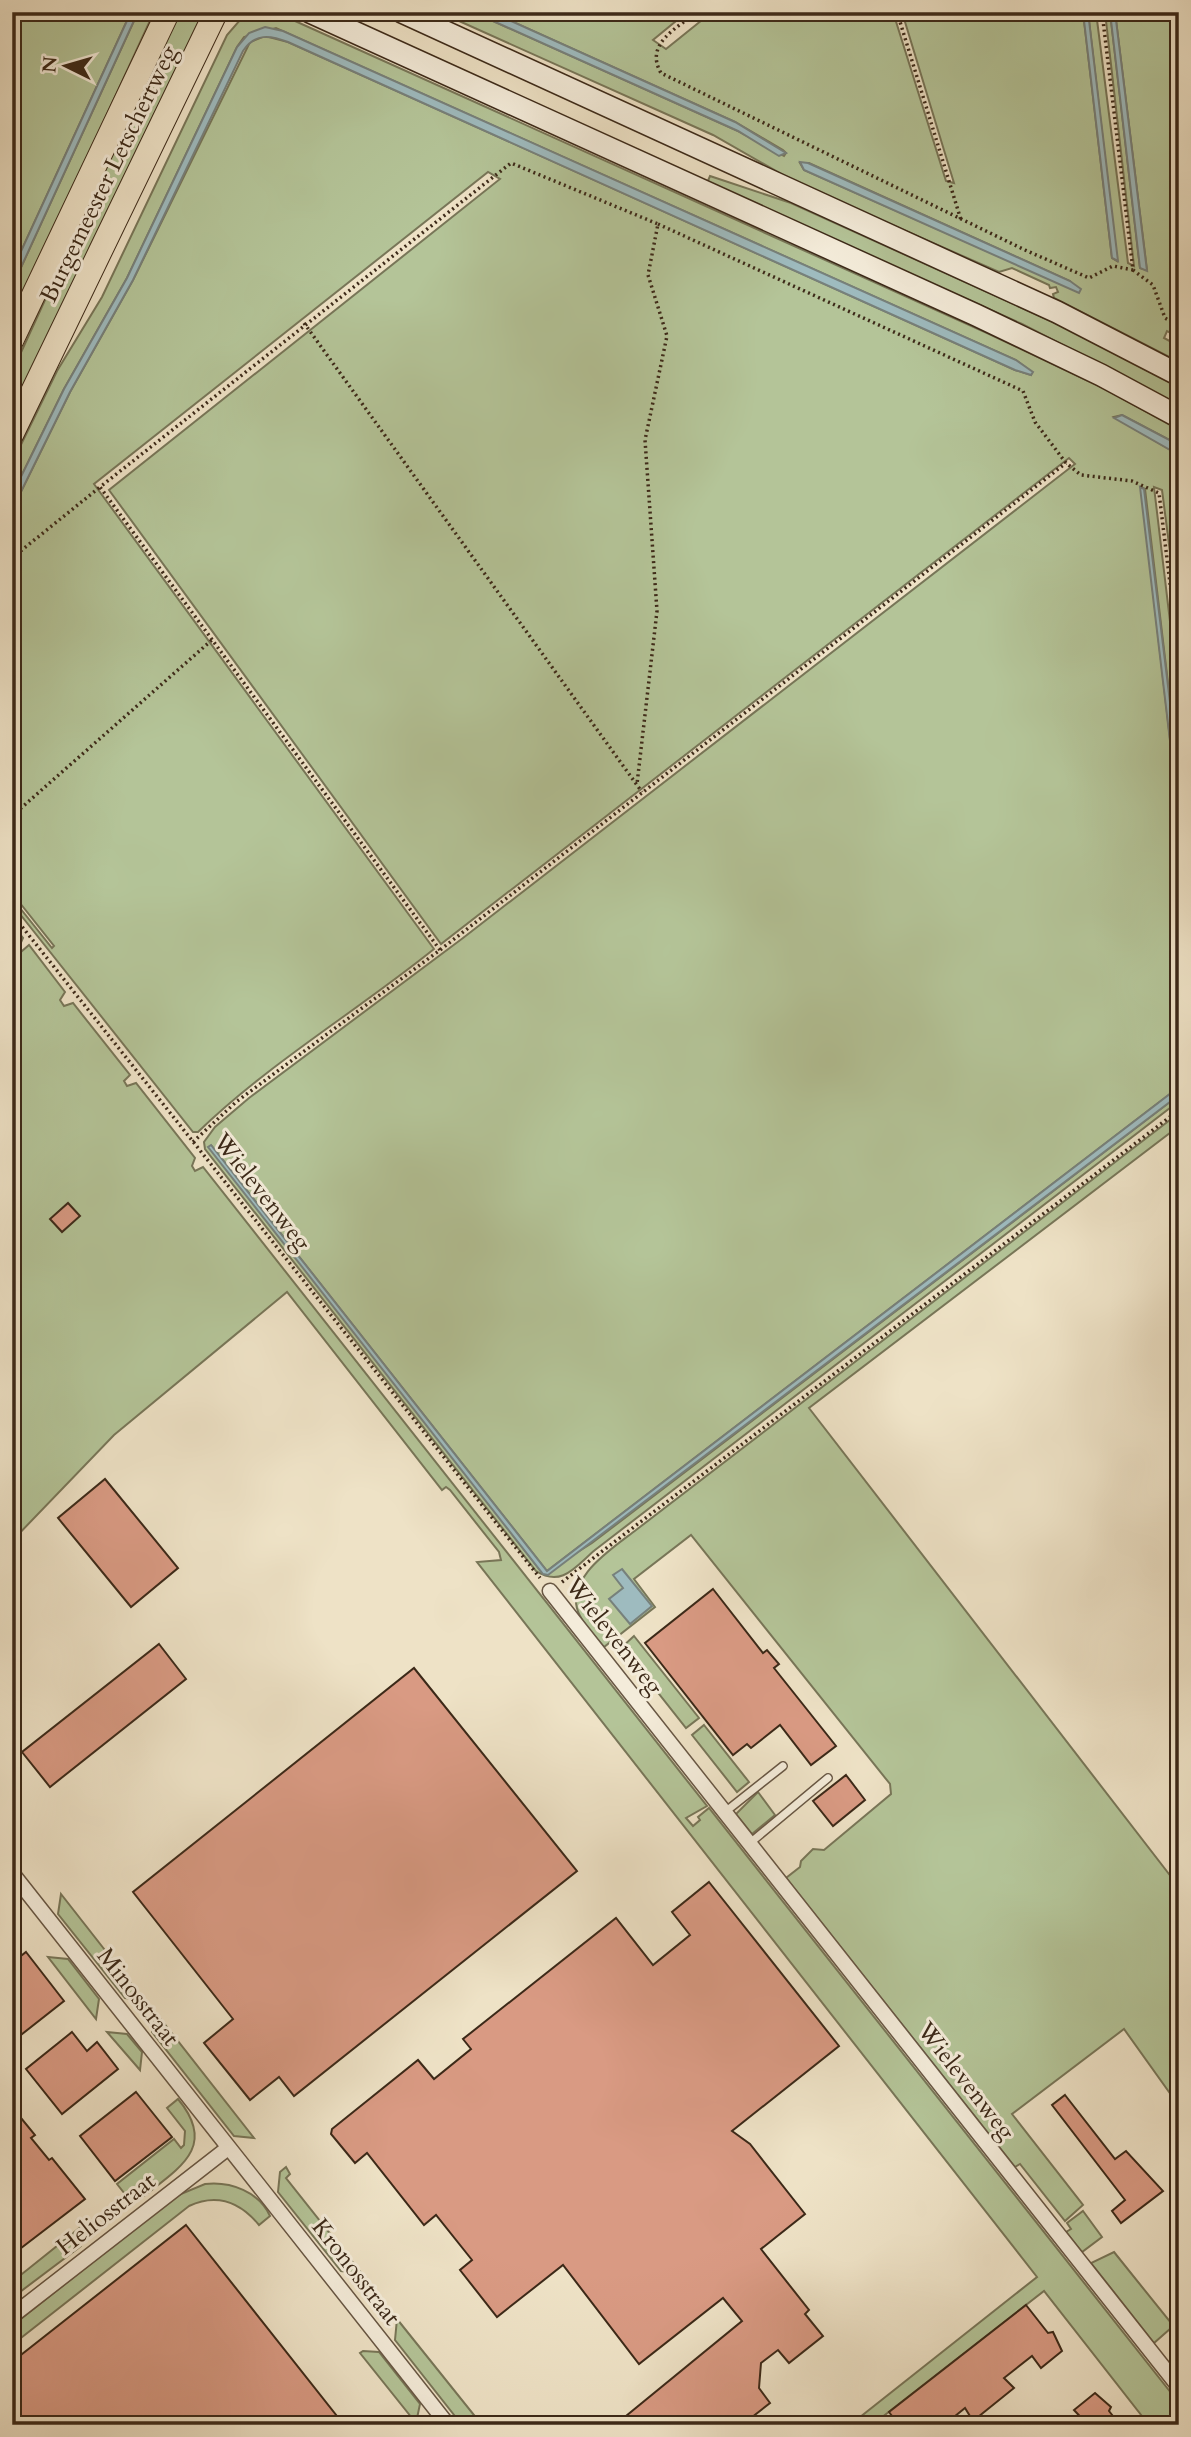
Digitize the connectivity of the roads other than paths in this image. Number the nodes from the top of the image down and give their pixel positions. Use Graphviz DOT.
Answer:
graph roads {
  1 [pos="168,12"];
  2 [pos="216,12"];
  3 [pos="310,12"];
  4 [pos="402,12"];
  5 [pos="12,340"];
  6 [pos="1179,375"];
  7 [pos="1179,417"];
  8 [pos="12,435"];
  9 [pos="550,1591"];
  10 [pos="783,1766"];
  11 [pos="828,1778"];
  12 [pos="725,1812"];
  13 [pos="750,1844"];
  14 [pos="12,1874"];
  15 [pos="228,2148"];
  16 [pos="12,2316"];
  17 [pos="1179,2387"];
  18 [pos="448,2425"];
  1 -- 5 [label="main road, Burgemeester Letschertweg"];
  2 -- 8 [label="main road, Burgemeester Letschertweg"];
  3 -- 7 [label="main road"];
  4 -- 6 [label="main road"];
  9 -- 12 [label="street, Wielevenweg"];
  10 -- 12 [label="lane"];
  11 -- 13 [label="lane"];
  12 -- 13 [label="street, Wielevenweg"];
  13 -- 17 [label="street, Wielevenweg"];
  14 -- 15 [label="street, Minosstraat"];
  15 -- 16 [label="street, Heliosstraat"];
  15 -- 18 [label="street, Kronosstraat"];
}
